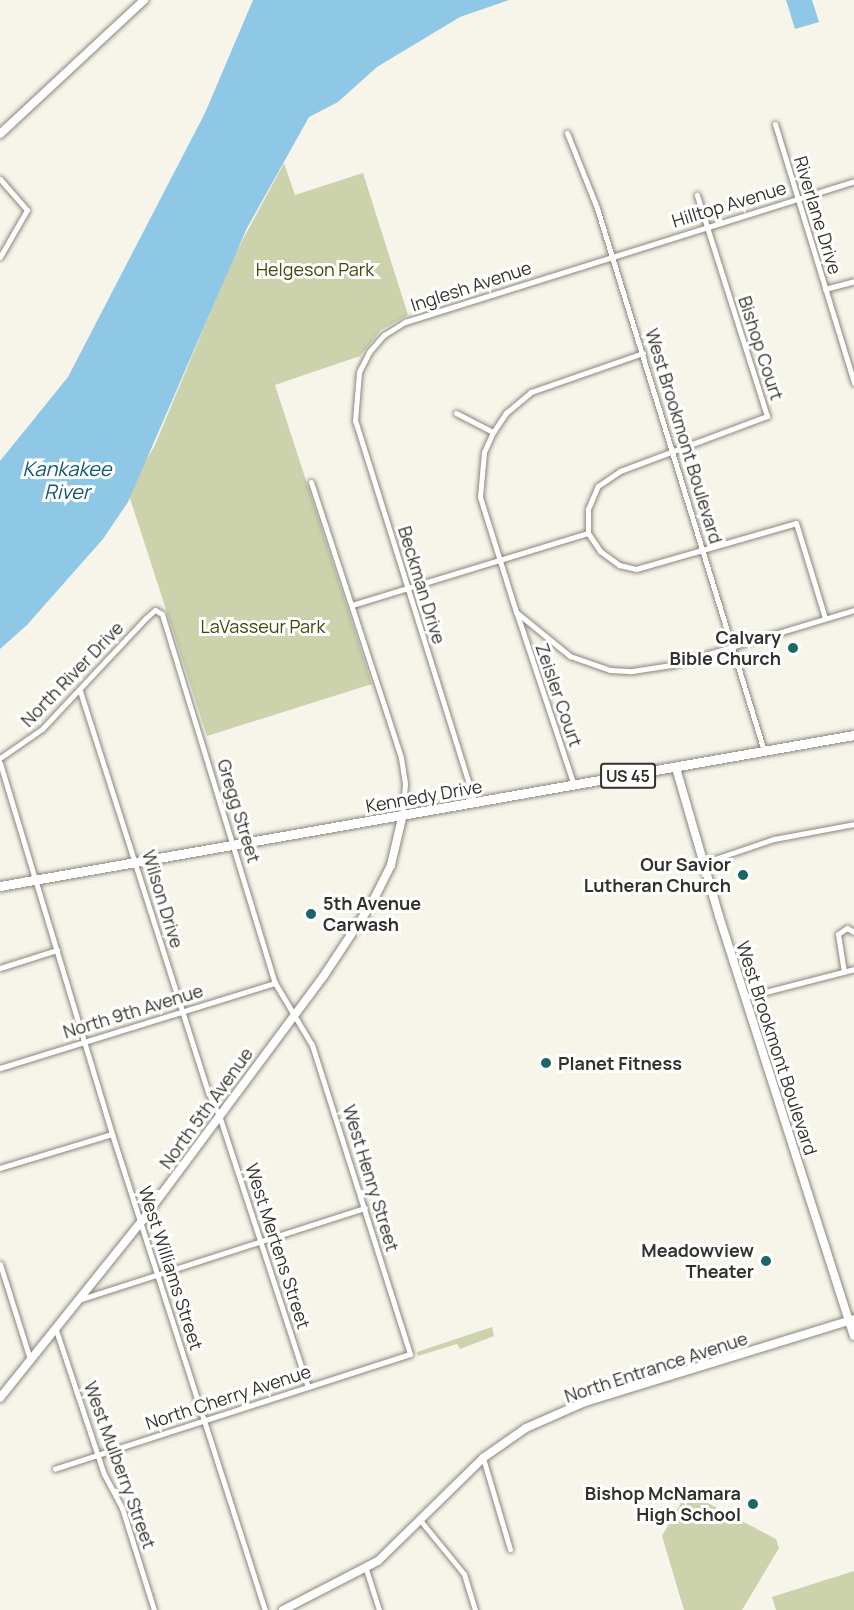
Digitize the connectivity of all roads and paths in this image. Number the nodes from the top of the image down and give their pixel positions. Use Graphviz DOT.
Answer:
graph roads {
  1 [pos="144,0"];
  2 [pos="775,124"];
  3 [pos="567,133"];
  4 [pos="0,134"];
  5 [pos="0,179"];
  6 [pos="854,181"];
  7 [pos="697,195"];
  8 [pos="798,198"];
  9 [pos="706,227"];
  10 [pos="0,257"];
  11 [pos="613,257"];
  12 [pos="854,281"];
  13 [pos="825,289"];
  14 [pos="643,353"];
  15 [pos="359,372"];
  16 [pos="854,382"];
  17 [pos="456,413"];
  18 [pos="493,432"];
  19 [pos="673,451"];
  20 [pos="311,482"];
  21 [pos="588,532"];
  22 [pos="704,549"];
  23 [pos="498,559"];
  24 [pos="406,587"];
  25 [pos="352,605"];
  26 [pos="854,609"];
  27 [pos="516,612"];
  28 [pos="162,614"];
  29 [pos="825,618"];
  30 [pos="734,646"];
  31 [pos="80,691"];
  32 [pos="854,735"];
  33 [pos="764,752"];
  34 [pos="0,758"];
  35 [pos="0,763"];
  36 [pos="676,768"];
  37 [pos="575,786"];
  38 [pos="475,804"];
  39 [pos="402,818"];
  40 [pos="854,824"];
  41 [pos="234,844"];
  42 [pos="135,862"];
  43 [pos="703,863"];
  44 [pos="35,880"];
  45 [pos="0,886"];
  46 [pos="854,932"];
  47 [pos="57,950"];
  48 [pos="0,968"];
  49 [pos="854,969"];
  50 [pos="844,972"];
  51 [pos="275,983"];
  52 [pos="746,997"];
  53 [pos="182,1013"];
  54 [pos="294,1014"];
  55 [pos="85,1042"];
  56 [pos="0,1068"];
  57 [pos="219,1115"];
  58 [pos="112,1134"];
  59 [pos="0,1168"];
  60 [pos="365,1208"];
  61 [pos="141,1222"];
  62 [pos="261,1242"];
  63 [pos="0,1264"];
  64 [pos="159,1275"];
  65 [pos="81,1299"];
  66 [pos="851,1320"];
  67 [pos="56,1330"];
  68 [pos="854,1336"];
  69 [pos="410,1354"];
  70 [pos="30,1359"];
  71 [pos="308,1387"];
  72 [pos="0,1398"];
  73 [pos="204,1420"];
  74 [pos="98,1454"];
  75 [pos="483,1458"];
  76 [pos="56,1469"];
  77 [pos="420,1520"];
  78 [pos="510,1549"];
  79 [pos="366,1569"];
  80 [pos="154,1610"];
  81 [pos="265,1610"];
  82 [pos="283,1610"];
  83 [pos="378,1610"];
  84 [pos="475,1610"];
  1 -- 4 [label="main road"];
  2 -- 8 [label="street, Riverlane Drive"];
  3 -- 11 [label="street, West Brookmont Boulevard"];
  5 -- 10 [label="street"];
  6 -- 8 [label="street, Hilltop Avenue"];
  7 -- 9 [label="street, Bishop Court"];
  8 -- 9 [label="street, Hilltop Avenue"];
  8 -- 13 [label="street, Riverlane Drive"];
  9 -- 11 [label="street, Hilltop Avenue"];
  9 -- 19 [label="street, Bishop Court"];
  11 -- 14 [label="street, West Brookmont Boulevard"];
  11 -- 15 [label="street, Inglesh Avenue"];
  12 -- 13 [label="street"];
  13 -- 16 [label="street, Riverlane Drive"];
  14 -- 18 [label="street, Zeisler Court"];
  14 -- 19 [label="street, West Brookmont Boulevard"];
  15 -- 24 [label="street, Beckman Drive"];
  17 -- 18 [label="street"];
  18 -- 23 [label="street, Zeisler Court"];
  19 -- 21 [label="street"];
  19 -- 22 [label="street, West Brookmont Boulevard"];
  20 -- 25 [label="street"];
  21 -- 22 [label="street"];
  21 -- 23 [label="street"];
  22 -- 29 [label="street"];
  22 -- 30 [label="street, West Brookmont Boulevard"];
  23 -- 24 [label="street"];
  23 -- 27 [label="street, Zeisler Court"];
  24 -- 25 [label="street"];
  24 -- 38 [label="street, Beckman Drive"];
  25 -- 39 [label="street"];
  26 -- 29 [label="street"];
  27 -- 30 [label="street"];
  27 -- 37 [label="street, Zeisler Court"];
  28 -- 31 [label="street, North River Drive"];
  28 -- 41 [label="street, Gregg Street"];
  29 -- 30 [label="street"];
  30 -- 33 [label="street, West Brookmont Boulevard"];
  31 -- 34 [label="street, North River Drive"];
  31 -- 42 [label="street, Wilson Drive"];
  32 -- 33 [label="main road, Kennedy Drive / US 45"];
  33 -- 36 [label="main road, Kennedy Drive / US 45"];
  35 -- 44 [label="street, West Williams Street"];
  36 -- 37 [label="main road, Kennedy Drive / US 45"];
  36 -- 43 [label="main road, West Brookmont Boulevard"];
  37 -- 38 [label="main road, Kennedy Drive / US 45"];
  38 -- 39 [label="main road, Kennedy Drive / US 45"];
  39 -- 41 [label="main road, Kennedy Drive / US 45"];
  39 -- 54 [label="main road, North 5th Avenue"];
  40 -- 43 [label="street"];
  41 -- 42 [label="main road, Kennedy Drive / US 45"];
  41 -- 51 [label="street, Gregg Street"];
  42 -- 44 [label="main road, Kennedy Drive / US 45"];
  42 -- 53 [label="street, Wilson Drive"];
  43 -- 52 [label="main road, West Brookmont Boulevard"];
  44 -- 45 [label="main road, Kennedy Drive / US 45"];
  44 -- 47 [label="street, West Williams Street"];
  46 -- 50 [label="street"];
  47 -- 48 [label="street"];
  47 -- 55 [label="street, West Williams Street"];
  49 -- 50 [label="street"];
  50 -- 52 [label="street"];
  51 -- 53 [label="street, North 9th Avenue"];
  51 -- 54 [label="street, Gregg Street"];
  52 -- 66 [label="main road, West Brookmont Boulevard"];
  53 -- 55 [label="street, North 9th Avenue"];
  53 -- 57 [label="street, Wilson Drive"];
  54 -- 57 [label="main road, North 5th Avenue"];
  54 -- 60 [label="street, West Henry Street"];
  55 -- 56 [label="street, North 9th Avenue"];
  55 -- 58 [label="street, West Williams Street"];
  57 -- 61 [label="main road, North 5th Avenue"];
  57 -- 62 [label="street, West Mertens Street"];
  58 -- 59 [label="street"];
  58 -- 61 [label="street, West Williams Street"];
  60 -- 62 [label="street"];
  60 -- 69 [label="street, West Henry Street"];
  61 -- 64 [label="street, West Williams Street"];
  61 -- 65 [label="main road, North 5th Avenue"];
  62 -- 64 [label="street"];
  62 -- 71 [label="street, West Mertens Street"];
  63 -- 70 [label="street"];
  64 -- 65 [label="street"];
  64 -- 73 [label="street, West Williams Street"];
  65 -- 67 [label="main road, North 5th Avenue"];
  66 -- 68 [label="main road, West Brookmont Boulevard"];
  66 -- 75 [label="main road, North Entrance Avenue"];
  67 -- 70 [label="main road, North 5th Avenue"];
  67 -- 74 [label="street, West Mulberry Street"];
  69 -- 71 [label="street, North Cherry Avenue"];
  70 -- 72 [label="main road, North 5th Avenue"];
  71 -- 73 [label="street, North Cherry Avenue"];
  73 -- 74 [label="street, North Cherry Avenue"];
  73 -- 81 [label="street, West Williams Street"];
  74 -- 76 [label="street, North Cherry Avenue"];
  74 -- 80 [label="street, West Mulberry Street"];
  75 -- 77 [label="main road, North Entrance Avenue"];
  75 -- 78 [label="street"];
  77 -- 79 [label="main road, North Entrance Avenue"];
  77 -- 84 [label="street"];
  79 -- 82 [label="main road, North Entrance Avenue"];
  79 -- 83 [label="street"];
}
